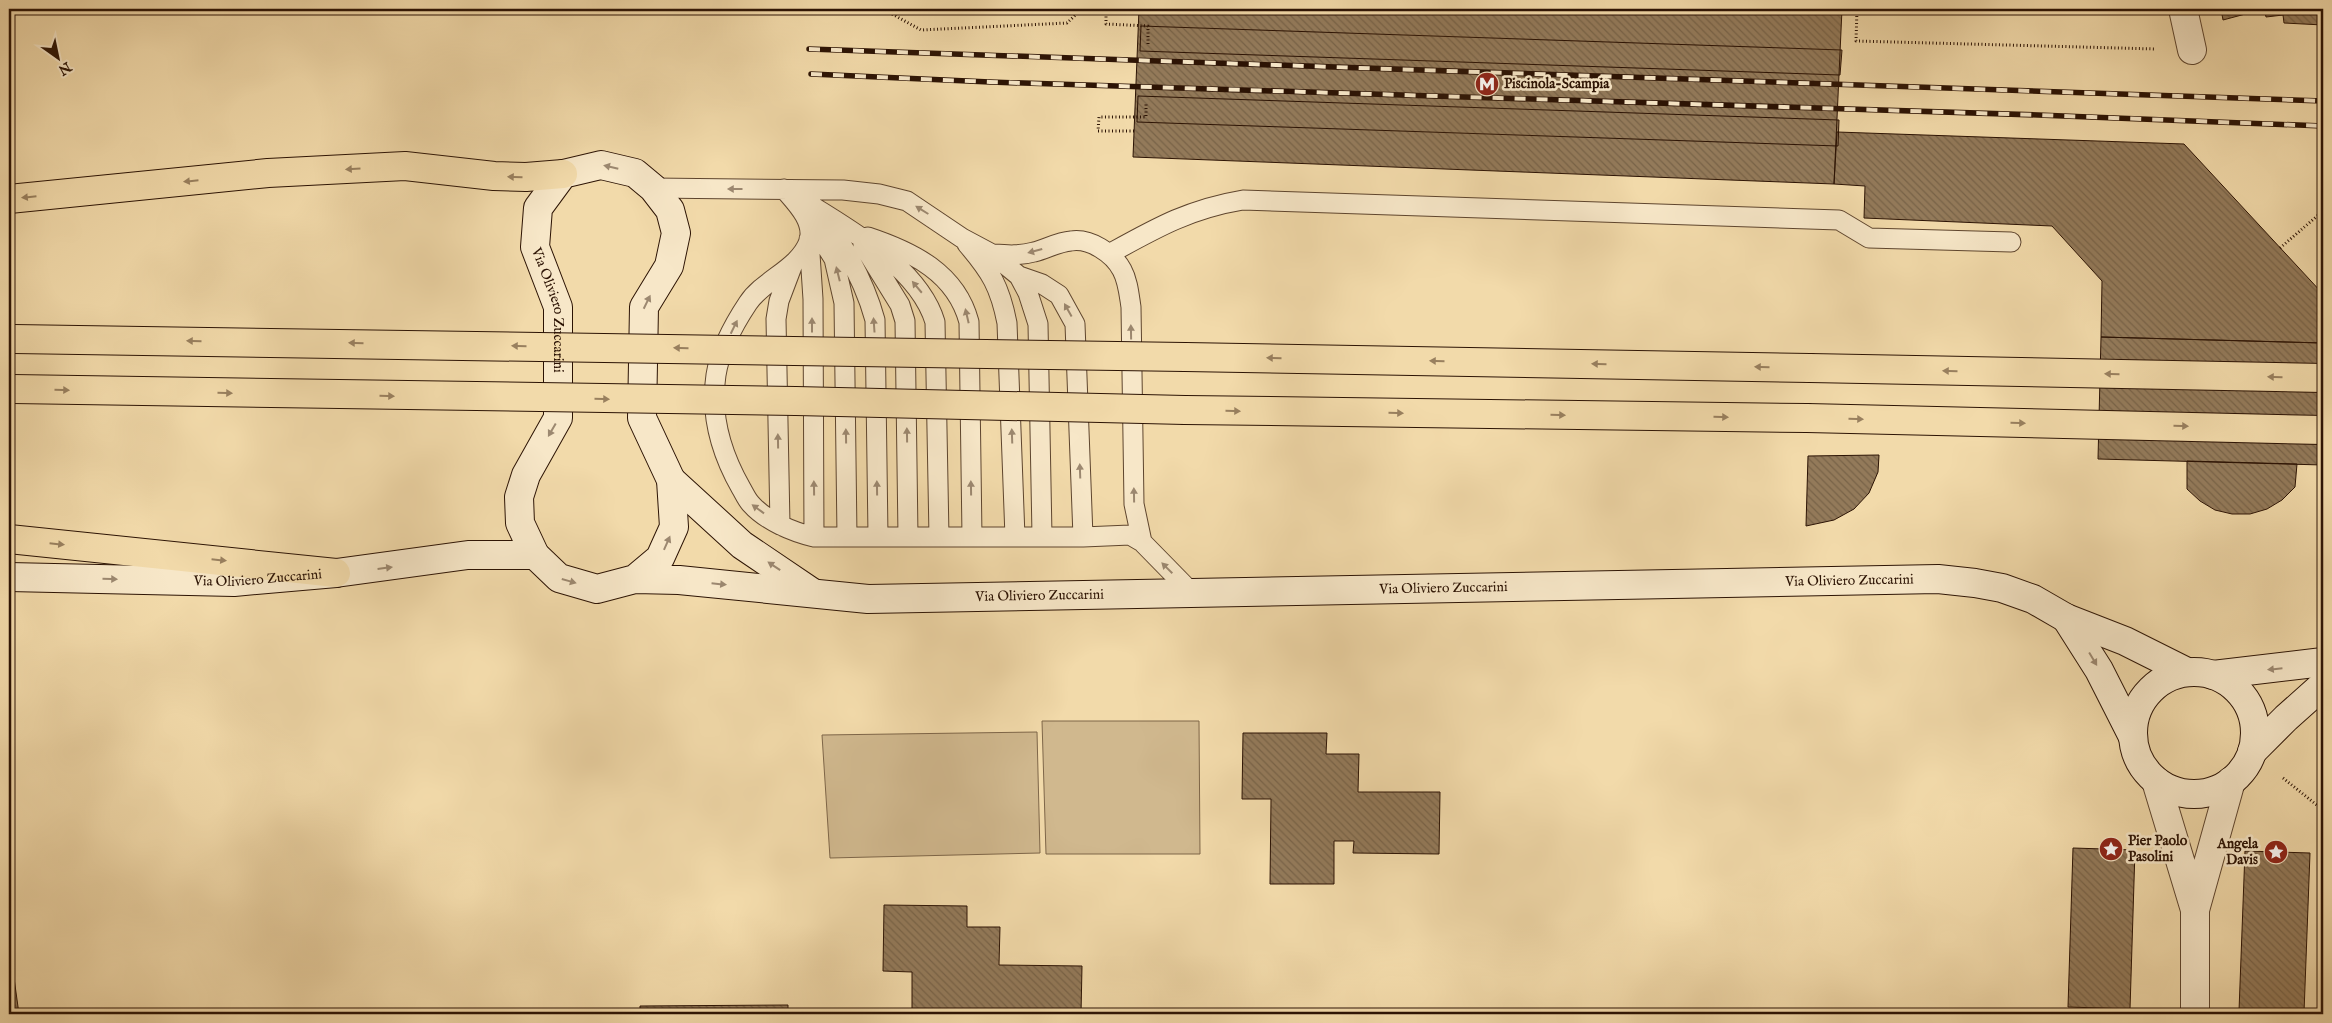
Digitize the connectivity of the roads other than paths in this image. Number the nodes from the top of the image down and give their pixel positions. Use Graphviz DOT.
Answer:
graph roads {
  1 [pos="2183,9"];
  2 [pos="2192,50"];
  3 [pos="563,174"];
  4 [pos="654,188"];
  5 [pos="784,188"];
  6 [pos="9,199"];
  7 [pos="812,211"];
  8 [pos="856,233"];
  9 [pos="962,238"];
  10 [pos="809,239"];
  11 [pos="2011,242"];
  12 [pos="992,254"];
  13 [pos="1109,254"];
  14 [pos="794,262"];
  15 [pos="1019,276"];
  16 [pos="12,339"];
  17 [pos="2323,378"];
  18 [pos="11,389"];
  19 [pos="2323,430"];
  20 [pos="671,480"];
  21 [pos="780,525"];
  22 [pos="878,536"];
  23 [pos="908,536"];
  24 [pos="972,536"];
  25 [pos="1042,536"];
  26 [pos="814,537"];
  27 [pos="847,537"];
  28 [pos="939,537"];
  29 [pos="1015,537"];
  30 [pos="1082,537"];
  31 [pos="9,539"];
  32 [pos="1142,542"];
  33 [pos="535,555"];
  34 [pos="336,573"];
  35 [pos="9,578"];
  36 [pos="636,578"];
  37 [pos="1192,593"];
  38 [pos="814,594"];
  39 [pos="2066,618"];
  40 [pos="2323,662"];
  41 [pos="2200,673"];
  42 [pos="2323,685"];
  43 [pos="2133,737"];
  44 [pos="2252,752"];
  45 [pos="2231,781"];
  46 [pos="2156,782"];
  47 [pos="2195,910"];
  48 [pos="2195,1014"];
  1 -- 2 [label="main road"];
  4 -- 3 [label="main road, Via Oliviero Zuccarini, one-way"];
  3 -- 6 [label="highway, one-way"];
  3 -- 33 [label="main road, Via Oliviero Zuccarini, one-way"];
  5 -- 4 [label="lane, one-way"];
  20 -- 4 [label="main road, Via Oliviero Zuccarini, one-way"];
  5 -- 7 [label="lane"];
  9 -- 5 [label="lane, one-way"];
  7 -- 8 [label="lane"];
  7 -- 10 [label="lane"];
  22 -- 7 [label="lane, one-way"];
  27 -- 7 [label="lane, one-way"];
  23 -- 8 [label="lane, one-way"];
  24 -- 8 [label="lane, one-way"];
  28 -- 8 [label="lane, one-way"];
  9 -- 12 [label="lane"];
  29 -- 9 [label="lane, one-way"];
  10 -- 14 [label="lane"];
  26 -- 10 [label="lane, one-way"];
  11 -- 13 [label="lane"];
  13 -- 12 [label="lane, one-way"];
  12 -- 15 [label="lane"];
  32 -- 13 [label="lane, one-way"];
  21 -- 14 [label="lane, one-way"];
  21 -- 14 [label="lane, one-way"];
  15 -- 25 [label="lane"];
  30 -- 15 [label="lane, one-way"];
  17 -- 16 [label="highway, one-way, bridge"];
  18 -- 19 [label="highway, one-way, bridge"];
  36 -- 20 [label="main road, Via Oliviero Zuccarini, one-way"];
  38 -- 20 [label="main road, Via Oliviero Zuccarini, one-way"];
  21 -- 26 [label="lane"];
  22 -- 23 [label="lane"];
  22 -- 27 [label="lane"];
  23 -- 28 [label="lane"];
  24 -- 28 [label="lane"];
  24 -- 29 [label="lane"];
  25 -- 29 [label="lane"];
  25 -- 30 [label="lane"];
  26 -- 27 [label="lane"];
  30 -- 32 [label="lane"];
  31 -- 34 [label="highway, one-way"];
  37 -- 32 [label="lane, one-way"];
  34 -- 33 [label="main road, Via Oliviero Zuccarini, one-way"];
  33 -- 36 [label="main road, Via Oliviero Zuccarini, one-way"];
  35 -- 34 [label="main road, Via Oliviero Zuccarini, one-way"];
  36 -- 38 [label="main road, Via Oliviero Zuccarini, one-way"];
  37 -- 38 [label="main road, Via Oliviero Zuccarini"];
  37 -- 39 [label="main road, Via Oliviero Zuccarini"];
  39 -- 41 [label="main road, Via Oliviero Zuccarini"];
  39 -- 43 [label="main road, Via Oliviero Zuccarini, one-way"];
  40 -- 41 [label="main road, Via Oliviero Zuccarini, one-way"];
  41 -- 43 [label="main road, Via Oliviero Zuccarini"];
  41 -- 44 [label="main road, Via Oliviero Zuccarini"];
  42 -- 44 [label="main road, Via Oliviero Zuccarini"];
  43 -- 46 [label="main road, Via Oliviero Zuccarini"];
  44 -- 45 [label="main road, Via Oliviero Zuccarini"];
  45 -- 46 [label="main road, Via Oliviero Zuccarini"];
  45 -- 47 [label="main road"];
  46 -- 47 [label="main road"];
  47 -- 48 [label="main road"];
}
